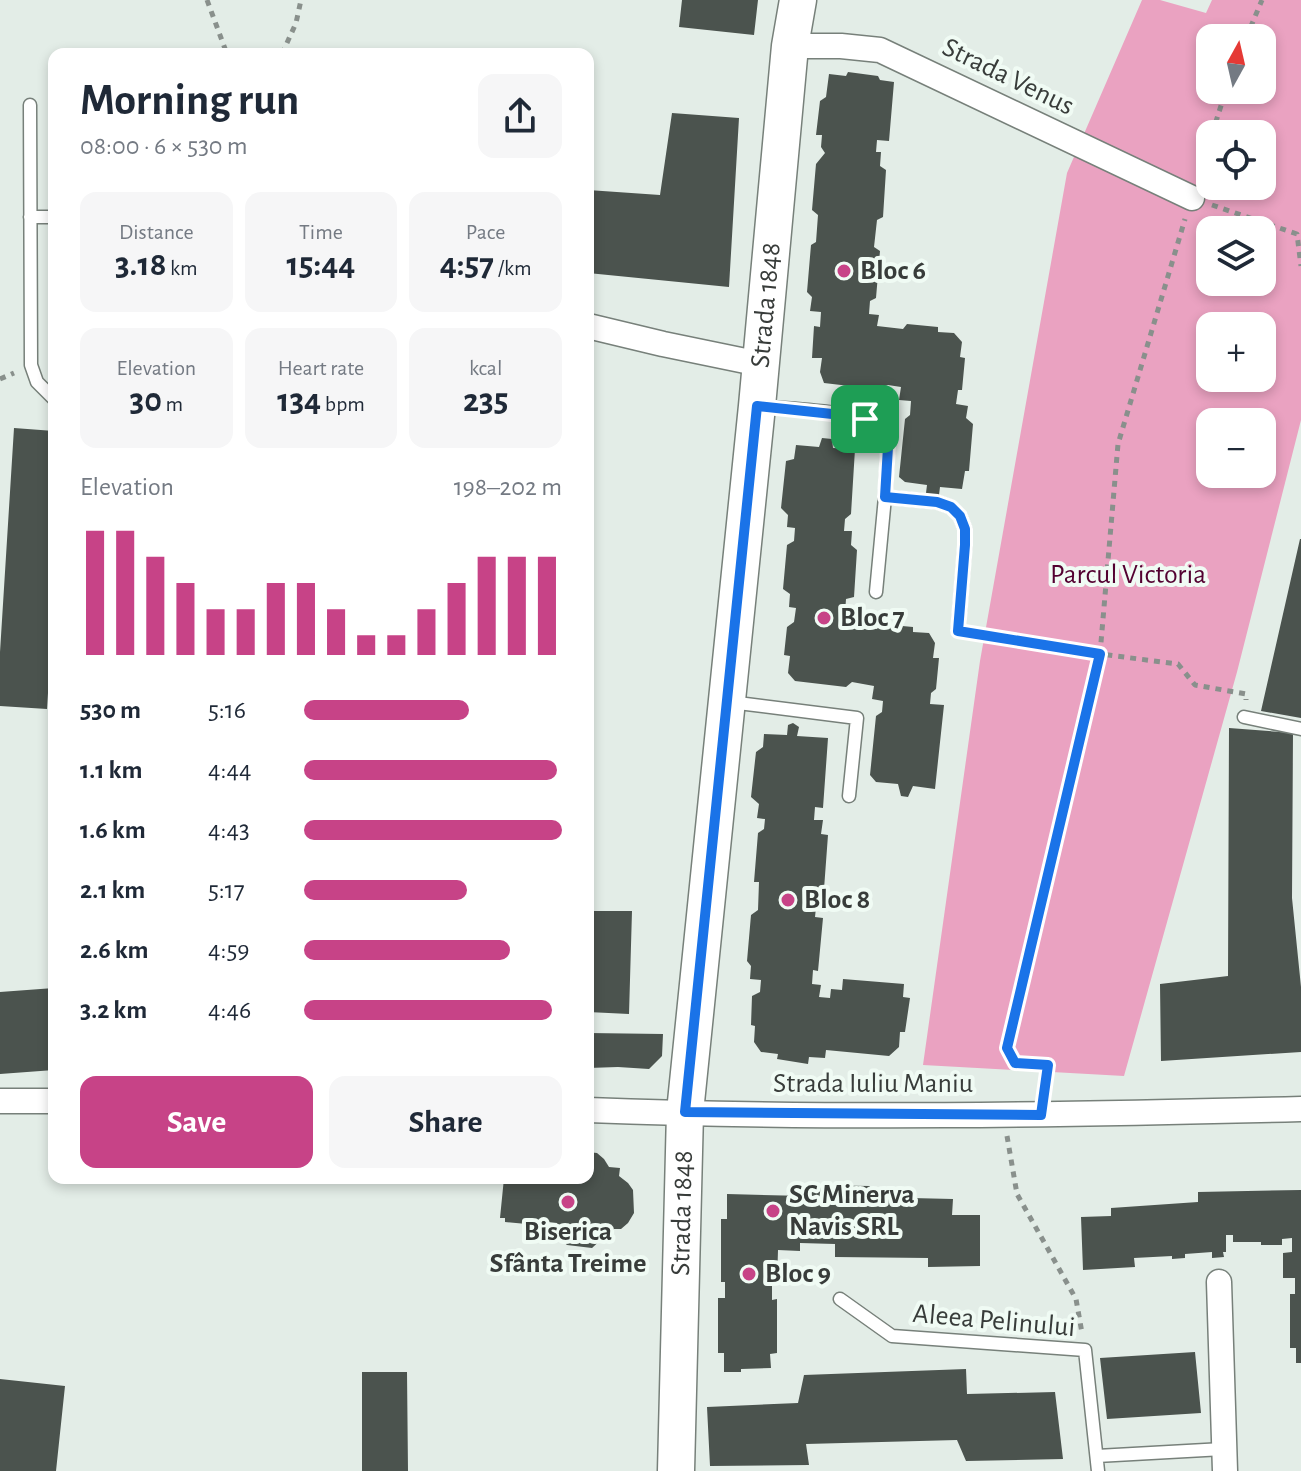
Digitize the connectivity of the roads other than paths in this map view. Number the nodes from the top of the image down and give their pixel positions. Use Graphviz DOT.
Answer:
graph roads {
  1 [pos="798,0"];
  2 [pos="790,46"];
  3 [pos="30,105"];
  4 [pos="1192,198"];
  5 [pos="30,217"];
  6 [pos="48,217"];
  7 [pos="594,327"];
  8 [pos="760,364"];
  9 [pos="48,393"];
  10 [pos="757,406"];
  11 [pos="885,497"];
  12 [pos="876,592"];
  13 [pos="958,631"];
  14 [pos="727,702"];
  15 [pos="1244,717"];
  16 [pos="1301,729"];
  17 [pos="849,796"];
  18 [pos="0,1101"];
  19 [pos="48,1101"];
  20 [pos="1301,1109"];
  21 [pos="594,1110"];
  22 [pos="685,1112"];
  23 [pos="1219,1282"];
  24 [pos="840,1299"];
  25 [pos="1097,1456"];
  26 [pos="1224,1460"];
  27 [pos="676,1471"];
  28 [pos="1098,1471"];
  1 -- 2 [label="main road, Strada 1848"];
  2 -- 4 [label="street, Strada Venus"];
  2 -- 8 [label="main road, Strada 1848"];
  3 -- 5 [label="lane"];
  5 -- 6 [label="lane"];
  5 -- 9 [label="lane"];
  7 -- 8 [label="street"];
  8 -- 10 [label="main road, Strada 1848"];
  10 -- 11 [label="lane"];
  10 -- 14 [label="main road, Strada 1848"];
  11 -- 12 [label="lane"];
  11 -- 13 [label="lane"];
  14 -- 17 [label="lane"];
  14 -- 22 [label="main road, Strada 1848"];
  15 -- 16 [label="lane"];
  18 -- 19 [label="street"];
  20 -- 22 [label="street, Strada Iuliu Maniu"];
  21 -- 22 [label="street, Strada Iuliu Maniu"];
  22 -- 27 [label="main road, Strada 1848"];
  23 -- 26 [label="street"];
  24 -- 25 [label="lane, Aleea Pelinului"];
  25 -- 26 [label="lane"];
  25 -- 28 [label="lane, Aleea Pelinului"];
}
